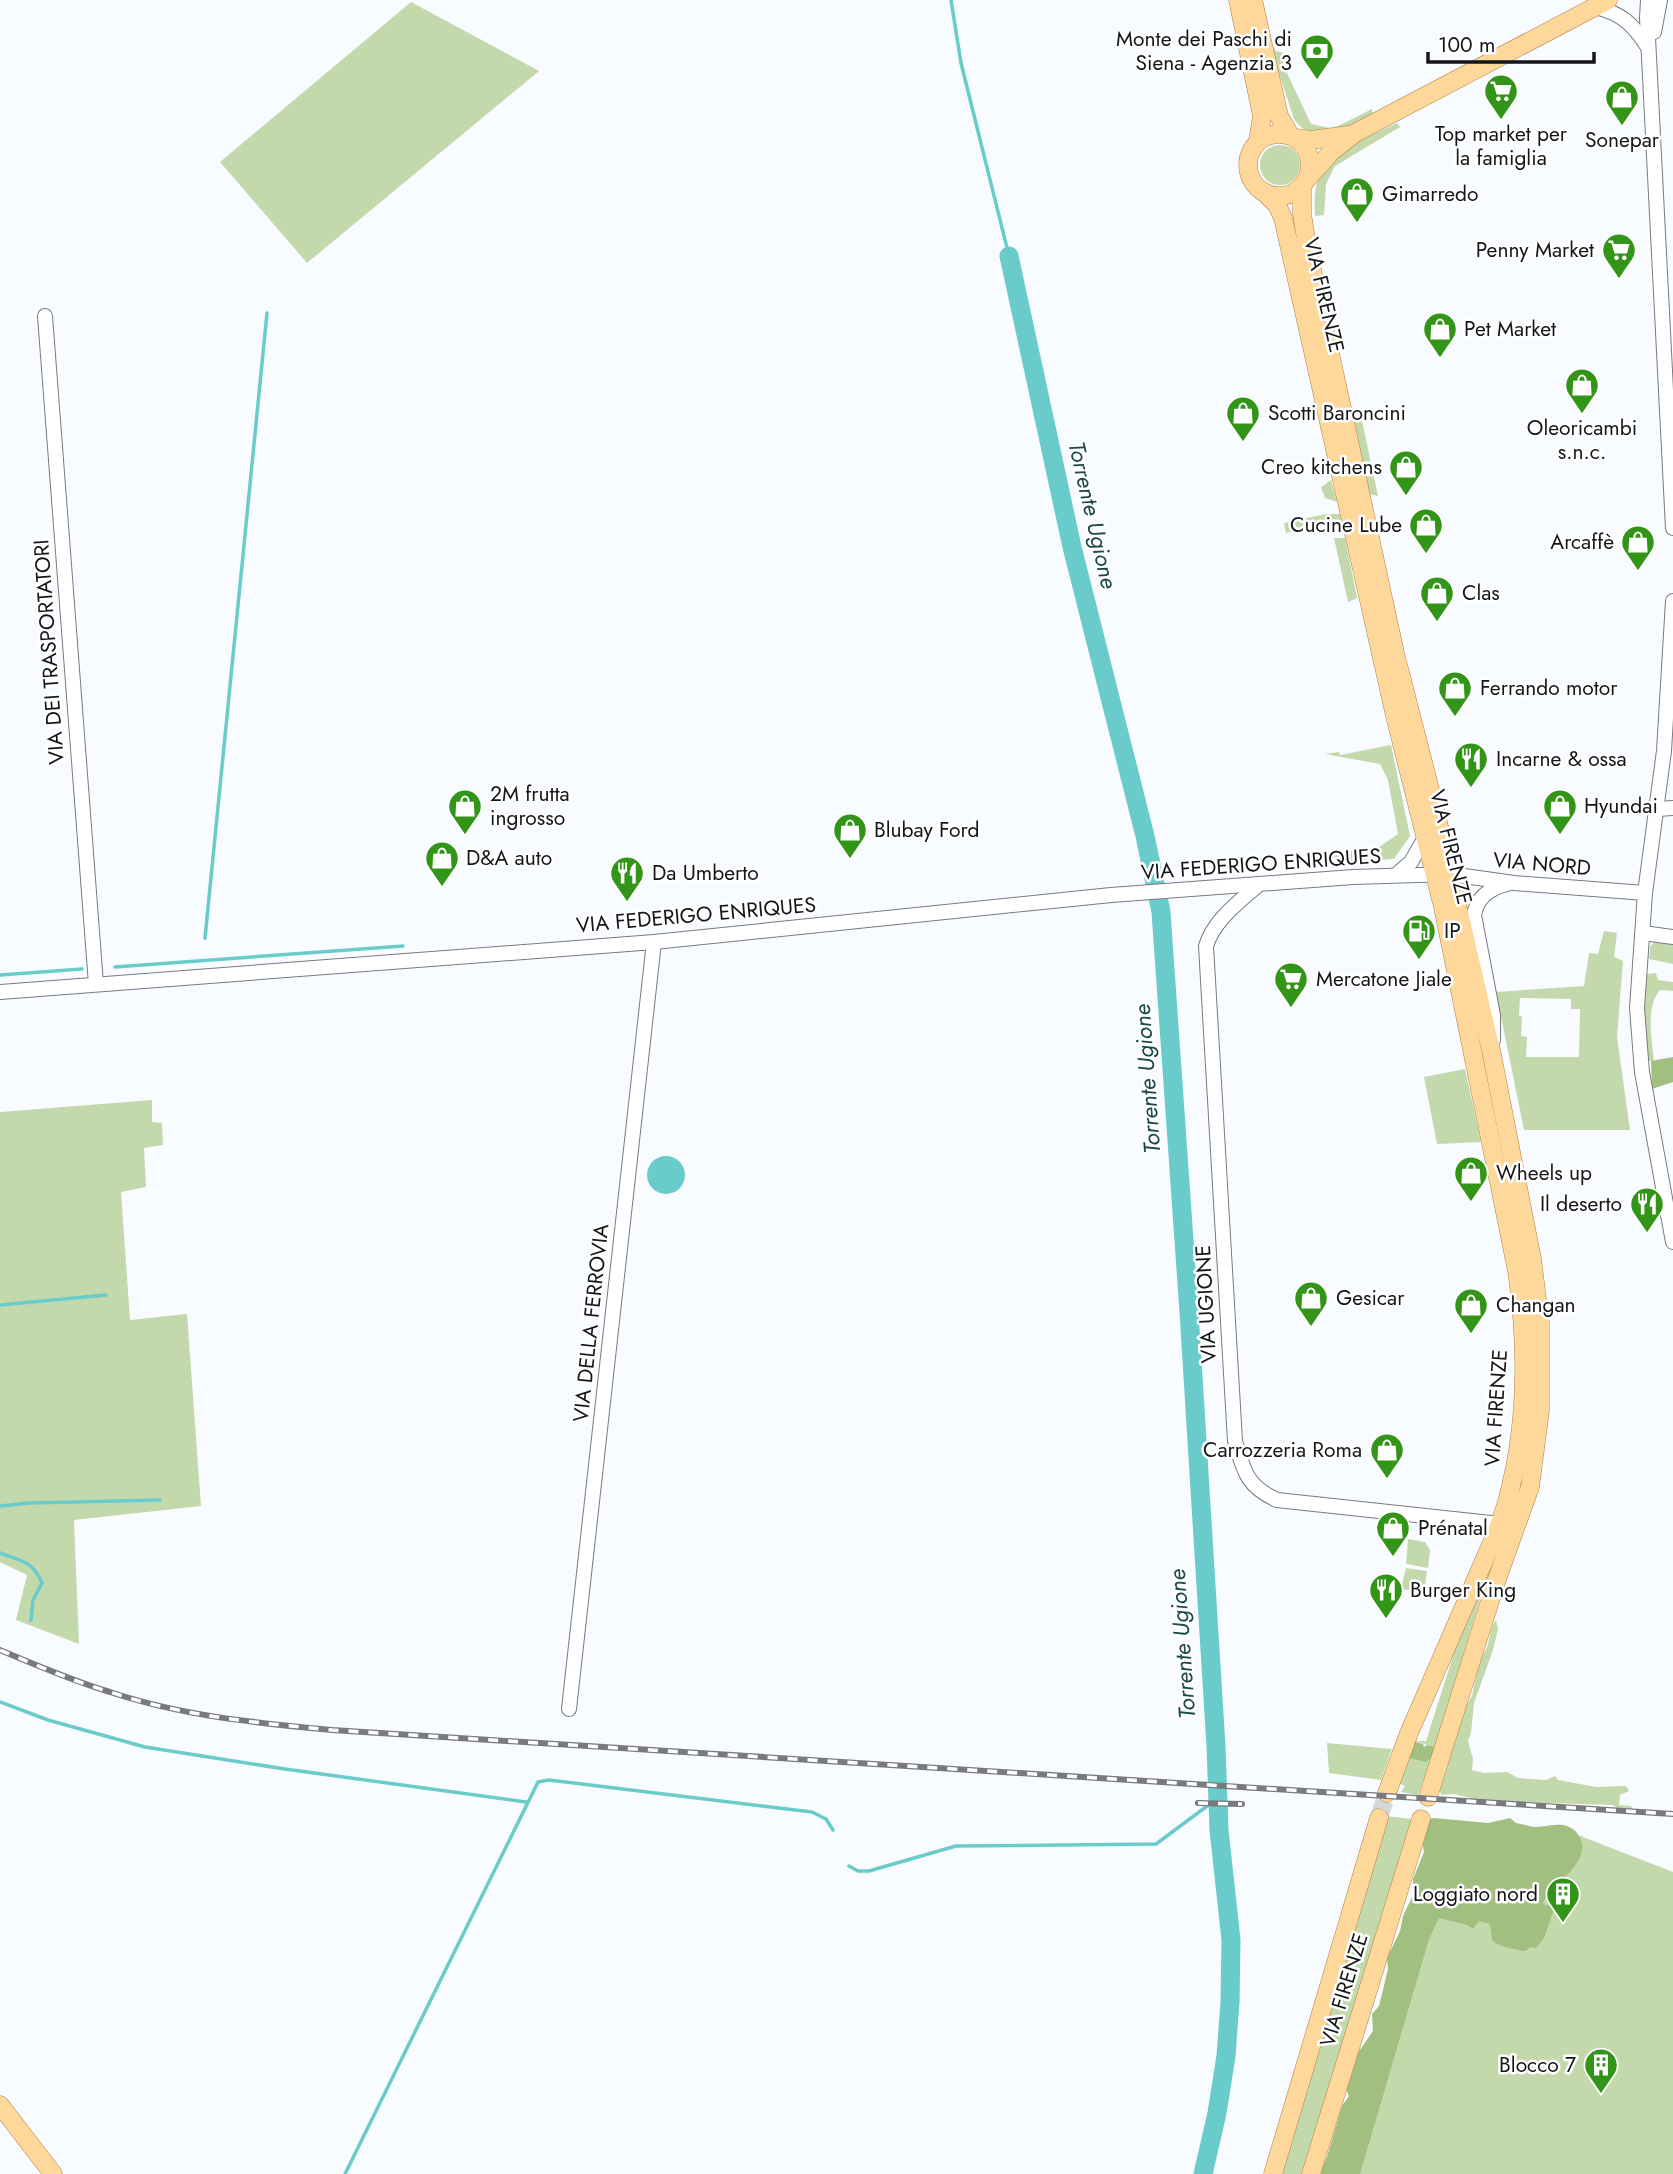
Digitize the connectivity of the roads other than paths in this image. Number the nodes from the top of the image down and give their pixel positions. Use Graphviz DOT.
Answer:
graph roads {
  1 [pos="1238,0"];
  2 [pos="1254,0"];
  3 [pos="1638,0"];
  4 [pos="1648,0"];
  5 [pos="1660,0"];
  6 [pos="1602,4"];
  7 [pos="1650,51"];
  8 [pos="1355,133"];
  9 [pos="1293,136"];
  10 [pos="1258,142"];
  11 [pos="1305,183"];
  12 [pos="1264,192"];
  13 [pos="45,316"];
  14 [pos="1670,400"];
  15 [pos="1673,528"];
  16 [pos="1673,601"];
  17 [pos="1673,808"];
  18 [pos="1657,809"];
  19 [pos="1426,836"];
  20 [pos="1442,874"];
  21 [pos="1396,876"];
  22 [pos="1514,883"];
  23 [pos="1258,885"];
  24 [pos="1645,893"];
  25 [pos="1643,933"];
  26 [pos="1673,937"];
  27 [pos="654,942"];
  28 [pos="96,984"];
  29 [pos="0,992"];
  30 [pos="1492,1055"];
  31 [pos="1673,1242"];
  32 [pos="1500,1524"];
  33 [pos="1497,1579"];
  34 [pos="569,1709"];
  35 [pos="1387,1793"];
  36 [pos="1428,1797"];
  37 [pos="1379,1818"];
  38 [pos="1421,1819"];
  39 [pos="0,2105"];
  40 [pos="53,2174"];
  41 [pos="1273,2174"];
  42 [pos="1311,2174"];
  1 -- 10 [label="main road"];
  2 -- 9 [label="main road"];
  3 -- 7 [label="street"];
  4 -- 7 [label="street"];
  5 -- 7 [label="street"];
  6 -- 7 [label="street"];
  6 -- 8 [label="main road"];
  7 -- 14 [label="street"];
  8 -- 9 [label="main road"];
  8 -- 11 [label="main road"];
  9 -- 10 [label="main road"];
  9 -- 11 [label="main road"];
  10 -- 12 [label="main road"];
  11 -- 12 [label="main road"];
  11 -- 20 [label="main road, VIA FIRENZE"];
  12 -- 19 [label="main road, VIA FIRENZE"];
  13 -- 28 [label="street, VIA DEI TRASPORTATORI"];
  14 -- 15 [label="street"];
  16 -- 18 [label="street"];
  17 -- 18 [label="street"];
  18 -- 24 [label="street"];
  19 -- 20 [label="main road, VIA FIRENZE"];
  19 -- 21 [label="street, VIA FEDERIGO ENRIQUES"];
  20 -- 21 [label="street, VIA FEDERIGO ENRIQUES"];
  20 -- 22 [label="street, VIA NORD"];
  20 -- 30 [label="main road, VIA FIRENZE"];
  20 -- 32 [label="main road, VIA FIRENZE"];
  21 -- 23 [label="street, VIA FEDERIGO ENRIQUES"];
  22 -- 24 [label="street, VIA NORD"];
  22 -- 30 [label="street, VIA FIRENZE"];
  23 -- 27 [label="street, VIA FEDERIGO ENRIQUES"];
  23 -- 32 [label="street, VIA UGIONE"];
  24 -- 25 [label="street"];
  25 -- 26 [label="street"];
  25 -- 31 [label="street"];
  27 -- 28 [label="street, VIA FEDERIGO ENRIQUES"];
  27 -- 34 [label="street, VIA DELLA FERROVIA"];
  28 -- 29 [label="street, VIA FEDERIGO ENRIQUES"];
  30 -- 33 [label="main road, VIA FIRENZE"];
  32 -- 33 [label="street, VIA FIRENZE"];
  32 -- 35 [label="main road, VIA FIRENZE"];
  33 -- 36 [label="main road, VIA FIRENZE"];
  37 -- 41 [label="main road, VIA FIRENZE"];
  38 -- 42 [label="main road, VIA FIRENZE"];
  39 -- 40 [label="main road"];
}
